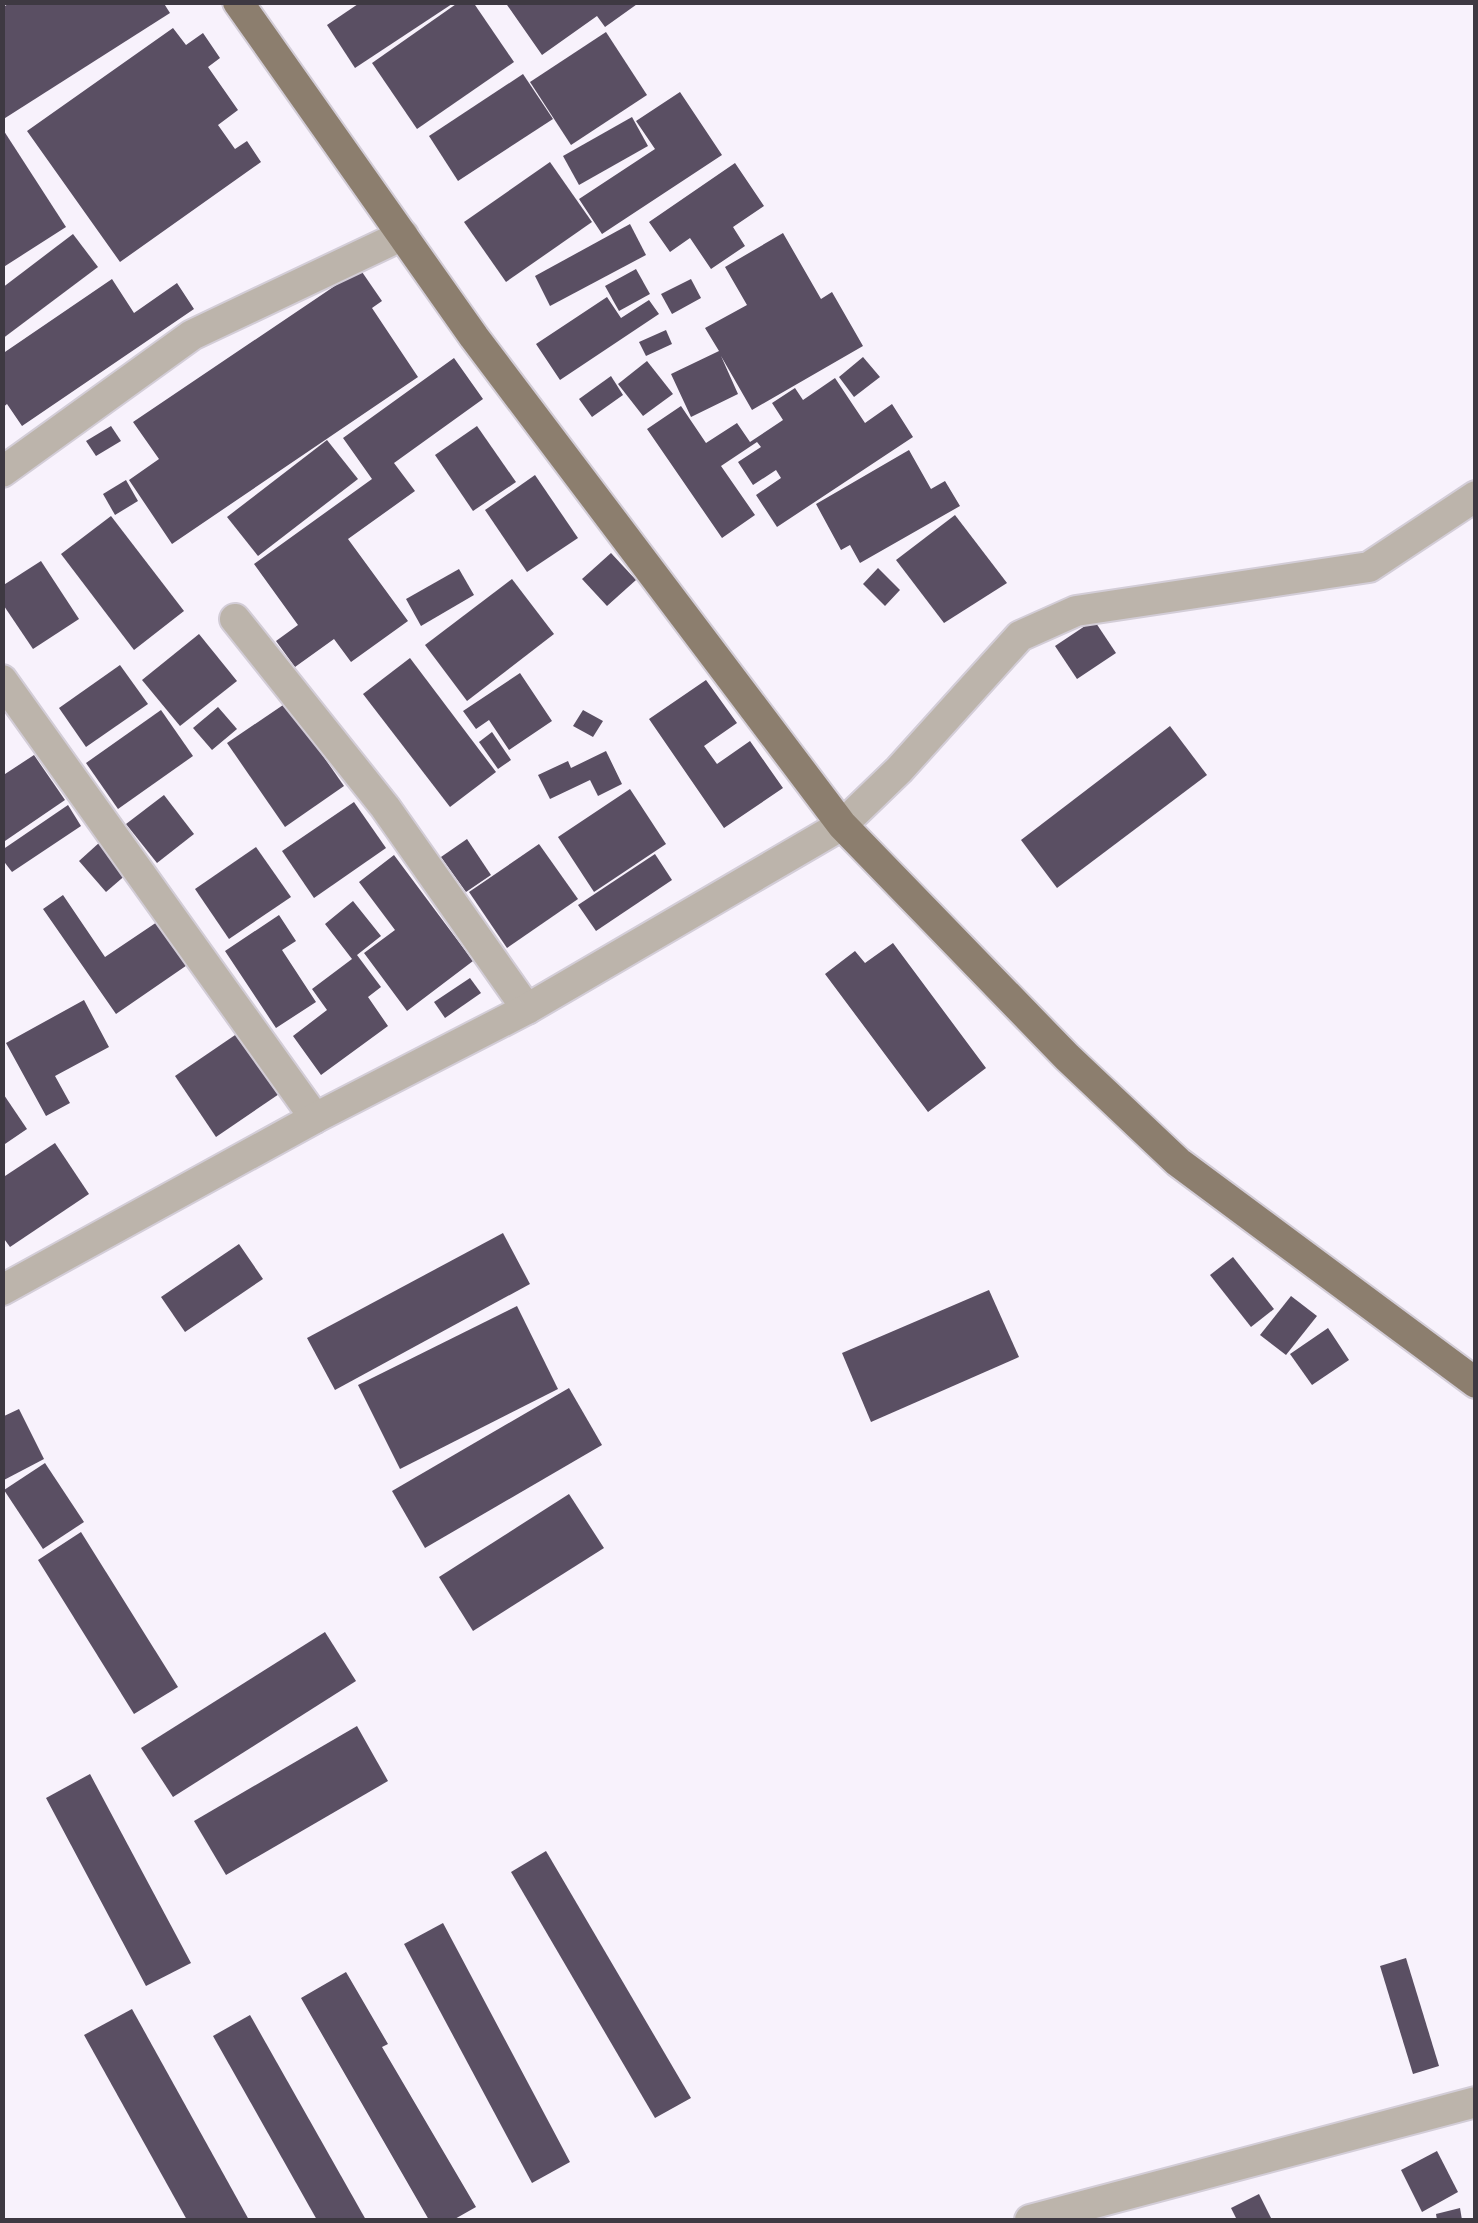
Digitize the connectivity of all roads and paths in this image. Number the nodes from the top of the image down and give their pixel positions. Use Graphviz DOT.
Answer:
graph roads {
  1 [pos="238,2"];
  2 [pos="404,235"];
  3 [pos="2,472"];
  4 [pos="1476,496"];
  5 [pos="234,619"];
  6 [pos="2,680"];
  7 [pos="842,825"];
  8 [pos="527,1009"];
  9 [pos="314,1118"];
  10 [pos="5,1284"];
  11 [pos="1476,1384"];
  12 [pos="1476,2102"];
  13 [pos="1030,2220"];
  1 -- 2 [label="main road"];
  2 -- 3 [label="street"];
  2 -- 7 [label="main road"];
  4 -- 7 [label="street"];
  5 -- 8 [label="street"];
  6 -- 9 [label="street"];
  7 -- 8 [label="street"];
  7 -- 11 [label="main road"];
  8 -- 9 [label="street"];
  9 -- 10 [label="street"];
  12 -- 13 [label="street"];
}
